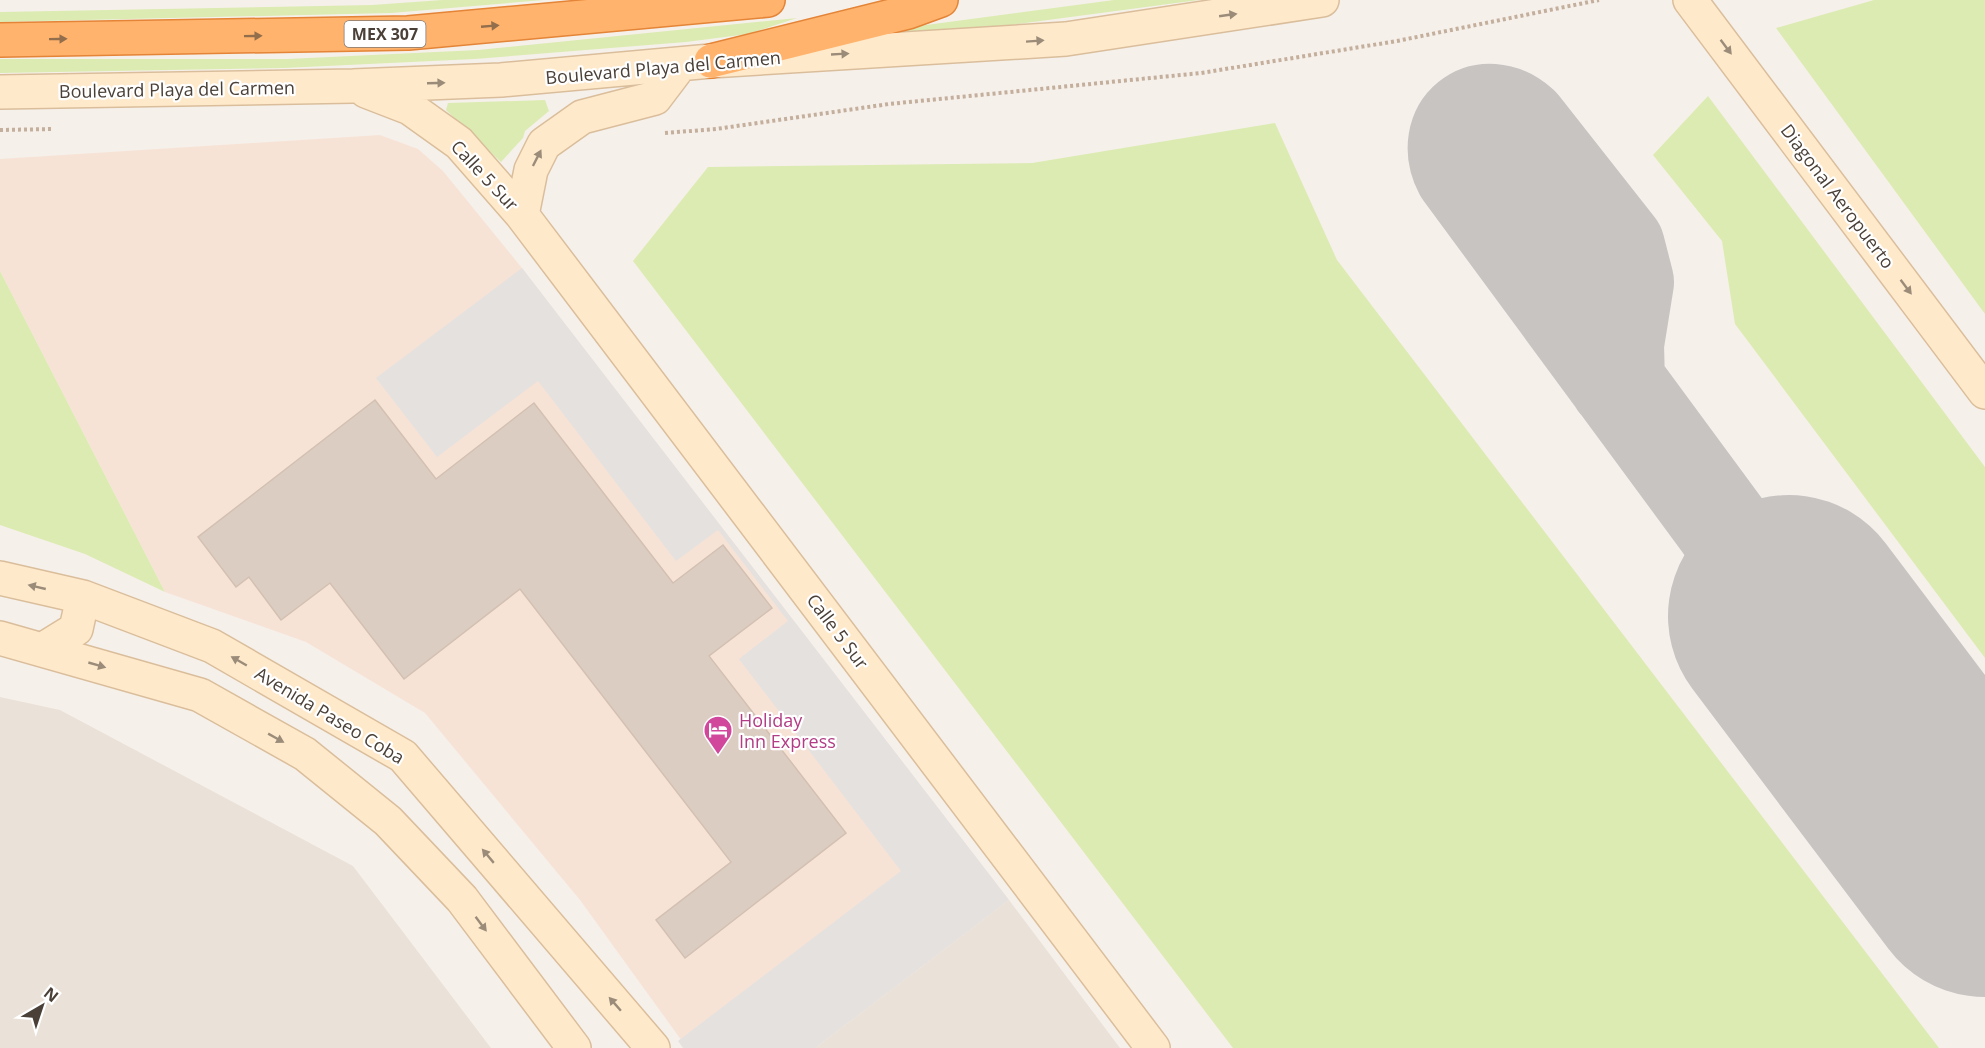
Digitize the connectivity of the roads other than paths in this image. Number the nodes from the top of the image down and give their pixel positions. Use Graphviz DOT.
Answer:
graph roads {
  1 [pos="768,0"];
  2 [pos="941,0"];
  3 [pos="1322,0"];
  4 [pos="1690,0"];
  5 [pos="0,40"];
  6 [pos="696,63"];
  7 [pos="353,86"];
  8 [pos="0,92"];
  9 [pos="522,215"];
  10 [pos="1985,392"];
  11 [pos="0,578"];
  12 [pos="83,597"];
  13 [pos="0,638"];
  14 [pos="42,650"];
  15 [pos="574,1048"];
  16 [pos="653,1048"];
  17 [pos="1153,1048"];
  5 -- 1 [label="highway, MEX 307, one-way"];
  2 -- 6 [label="highway"];
  6 -- 3 [label="main road, Boulevard Playa del Carmen, one-way"];
  4 -- 10 [label="main road, Diagonal Aeropuerto, one-way"];
  7 -- 6 [label="main road, Boulevard Playa del Carmen, one-way"];
  9 -- 6 [label="main road, Calle 5 Sur, one-way"];
  7 -- 8 [label="main road, Boulevard Playa del Carmen"];
  7 -- 9 [label="main road, Calle 5 Sur"];
  9 -- 17 [label="main road, Calle 5 Sur"];
  12 -- 11 [label="main road, Avenida Paseo Coba, one-way"];
  12 -- 14 [label="main road"];
  16 -- 12 [label="main road, Avenida Paseo Coba, one-way"];
  13 -- 14 [label="main road"];
  14 -- 15 [label="main road, one-way"];
}
